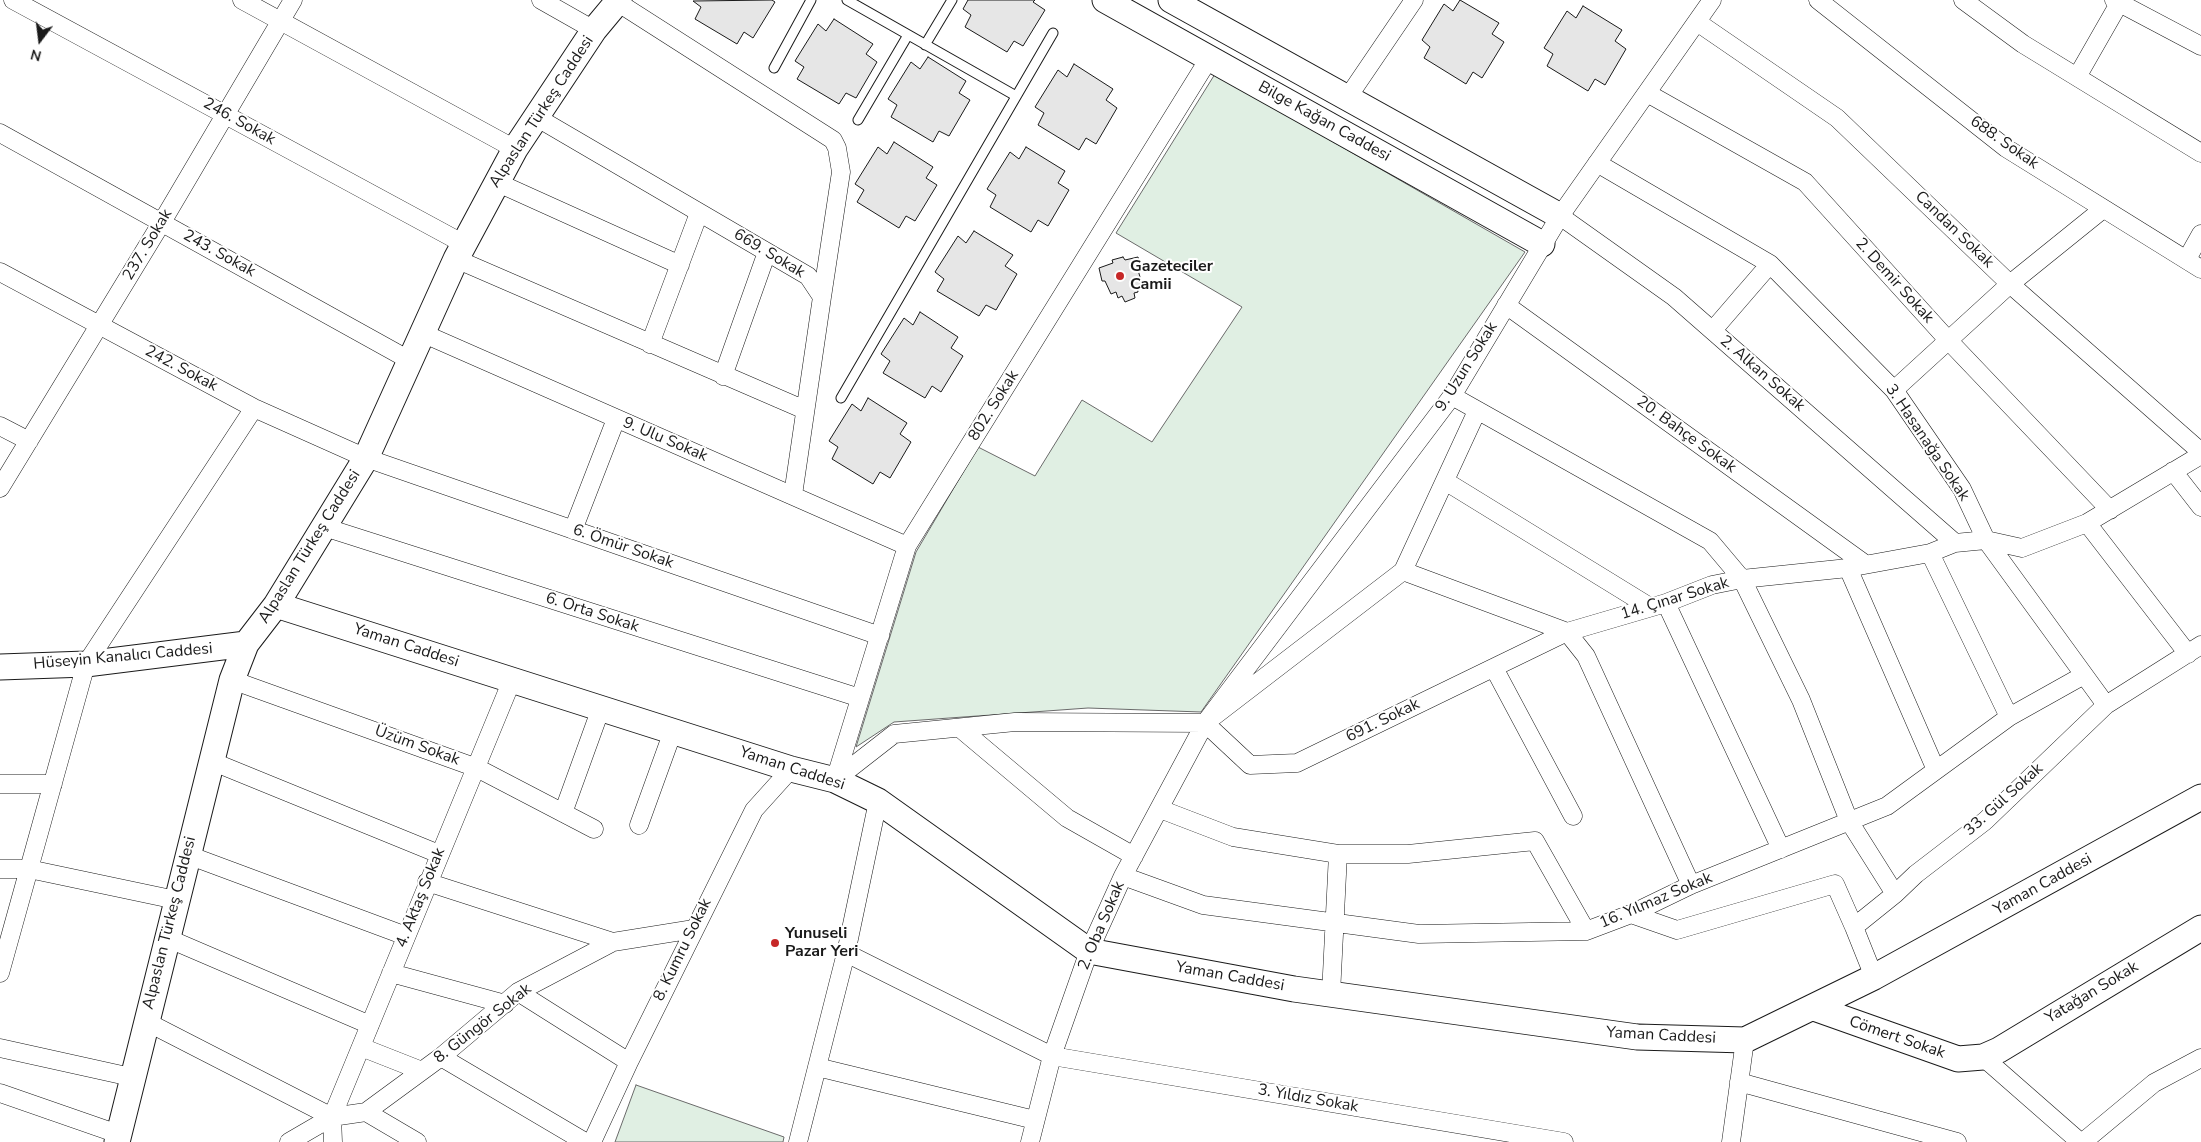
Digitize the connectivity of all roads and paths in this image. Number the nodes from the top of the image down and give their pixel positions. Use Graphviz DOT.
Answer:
graph roads {
  1 [pos="13,0"];
  2 [pos="242,0"];
  3 [pos="293,0"];
  4 [pos="541,0"];
  5 [pos="811,0"];
  6 [pos="847,0"];
  7 [pos="952,0"];
  8 [pos="1105,0"];
  9 [pos="1171,0"];
  10 [pos="1414,0"];
  11 [pos="1712,0"];
  12 [pos="1818,0"];
  13 [pos="1963,0"];
  14 [pos="618,1"];
  15 [pos="2118,1"];
  16 [pos="281,21"];
  17 [pos="1697,22"];
  18 [pos="594,30"];
  19 [pos="1053,33"];
  20 [pos="908,35"];
  21 [pos="926,44"];
  22 [pos="2201,46"];
  23 [pos="1210,58"];
  24 [pos="774,68"];
  25 [pos="2077,77"];
  26 [pos="1647,93"];
  27 [pos="1016,96"];
  28 [pos="1348,97"];
  29 [pos="226,114"];
  30 [pos="536,117"];
  31 [pos="858,120"];
  32 [pos="0,132"];
  33 [pos="515,149"];
  34 [pos="2201,153"];
  35 [pos="1598,163"];
  36 [pos="496,182"];
  37 [pos="2104,209"];
  38 [pos="699,213"];
  39 [pos="1560,216"];
  40 [pos="162,222"];
  41 [pos="2201,234"];
  42 [pos="1542,244"];
  43 [pos="460,252"];
  44 [pos="767,252"];
  45 [pos="1770,264"];
  46 [pos="2194,264"];
  47 [pos="680,265"];
  48 [pos="0,272"];
  49 [pos="2010,284"];
  50 [pos="822,297"];
  51 [pos="1506,305"];
  52 [pos="99,326"];
  53 [pos="1713,330"];
  54 [pos="422,333"];
  55 [pos="1948,340"];
  56 [pos="650,344"];
  57 [pos="411,361"];
  58 [pos="723,376"];
  59 [pos="1894,390"];
  60 [pos="1452,396"];
  61 [pos="842,398"];
  62 [pos="254,408"];
  63 [pos="805,410"];
  64 [pos="1477,411"];
  65 [pos="616,419"];
  66 [pos="0,426"];
  67 [pos="29,441"];
  68 [pos="2201,453"];
  69 [pos="366,458"];
  70 [pos="2174,471"];
  71 [pos="1445,481"];
  72 [pos="0,488"];
  73 [pos="793,495"];
  74 [pos="2201,508"];
  75 [pos="2110,510"];
  76 [pos="2087,523"];
  77 [pos="324,528"];
  78 [pos="573,530"];
  79 [pos="1986,540"];
  80 [pos="1955,543"];
  81 [pos="907,546"];
  82 [pos="1930,552"];
  83 [pos="1866,564"];
  84 [pos="1848,568"];
  85 [pos="1403,571"];
  86 [pos="1742,579"];
  87 [pos="276,605"];
  88 [pos="1658,605"];
  89 [pos="1567,632"];
  90 [pos="880,636"];
  91 [pos="246,644"];
  92 [pos="2195,650"];
  93 [pos="86,664"];
  94 [pos="0,667"];
  95 [pos="1494,668"];
  96 [pos="2084,675"];
  97 [pos="232,680"];
  98 [pos="512,680"];
  99 [pos="860,698"];
  100 [pos="2106,705"];
  101 [pos="601,708"];
  102 [pos="2009,717"];
  103 [pos="1206,723"];
  104 [pos="961,729"];
  105 [pos="673,731"];
  106 [pos="212,761"];
  107 [pos="477,768"];
  108 [pos="791,769"];
  109 [pos="1936,770"];
  110 [pos="835,780"];
  111 [pos="0,784"];
  112 [pos="53,784"];
  113 [pos="2201,797"];
  114 [pos="878,801"];
  115 [pos="1160,809"];
  116 [pos="563,813"];
  117 [pos="1573,816"];
  118 [pos="1849,821"];
  119 [pos="639,825"];
  120 [pos="594,829"];
  121 [pos="1781,849"];
  122 [pos="439,854"];
  123 [pos="1338,854"];
  124 [pos="188,855"];
  125 [pos="1134,856"];
  126 [pos="0,869"];
  127 [pos="29,869"];
  128 [pos="1123,876"];
  129 [pos="427,882"];
  130 [pos="1691,885"];
  131 [pos="1895,894"];
  132 [pos="176,900"];
  133 [pos="1631,914"];
  134 [pos="1334,922"];
  135 [pos="1854,927"];
  136 [pos="2201,928"];
  137 [pos="694,929"];
  138 [pos="1586,931"];
  139 [pos="406,936"];
  140 [pos="166,938"];
  141 [pos="613,942"];
  142 [pos="1090,951"];
  143 [pos="846,954"];
  144 [pos="391,973"];
  145 [pos="0,974"];
  146 [pos="1874,978"];
  147 [pos="518,992"];
  148 [pos="1331,994"];
  149 [pos="505,1004"];
  150 [pos="1814,1008"];
  151 [pos="145,1021"];
  152 [pos="370,1025"];
  153 [pos="1745,1040"];
  154 [pos="361,1047"];
  155 [pos="0,1048"];
  156 [pos="1052,1056"];
  157 [pos="441,1057"];
  158 [pos="1983,1057"];
  159 [pos="2201,1058"];
  160 [pos="629,1062"];
  161 [pos="817,1067"];
  162 [pos="422,1071"];
  163 [pos="131,1077"];
  164 [pos="1739,1082"];
  165 [pos="0,1093"];
  166 [pos="366,1112"];
  167 [pos="332,1116"];
  168 [pos="1035,1120"];
  169 [pos="118,1138"];
  170 [pos="290,1142"];
  171 [pos="333,1142"];
  172 [pos="417,1142"];
  173 [pos="585,1142"];
  174 [pos="592,1142"];
  175 [pos="798,1142"];
  176 [pos="1030,1142"];
  177 [pos="1564,1142"];
  178 [pos="1731,1142"];
  179 [pos="1957,1142"];
  180 [pos="2080,1142"];
  181 [pos="2083,1142"];
  1 -- 29 [label="street, 246. Sokak"];
  2 -- 16 [label="street"];
  3 -- 16 [label="street, 237. Sokak"];
  4 -- 18 [label="street"];
  5 -- 24 [label="lane"];
  6 -- 20 [label="lane"];
  7 -- 21 [label="lane"];
  8 -- 23 [label="main road, Bilge Kağan Caddesi"];
  9 -- 28 [label="main road, Bilge Kağan Caddesi"];
  10 -- 28 [label="street"];
  11 -- 17 [label="street, 9. Uzun Sokak"];
  12 -- 37 [label="street, 688. Sokak"];
  13 -- 25 [label="street"];
  14 -- 18 [label="main road, Alpaslan Türkeş Caddesi"];
  14 -- 50 [label="street"];
  15 -- 22 [label="street"];
  15 -- 25 [label="street"];
  16 -- 29 [label="street, 237. Sokak"];
  16 -- 33 [label="street"];
  17 -- 26 [label="street, 9. Uzun Sokak"];
  17 -- 49 [label="street, Candan Sokak"];
  18 -- 30 [label="main road, Alpaslan Türkeş Caddesi"];
  19 -- 27 [label="lane"];
  20 -- 21 [label="lane"];
  20 -- 31 [label="lane"];
  21 -- 27 [label="lane"];
  23 -- 42 [label="main road, Bilge Kağan Caddesi"];
  23 -- 81 [label="street, 802. Sokak"];
  25 -- 34 [label="street"];
  26 -- 35 [label="street, 9. Uzun Sokak"];
  26 -- 55 [label="street, 2. Demir Sokak"];
  27 -- 61 [label="lane"];
  28 -- 39 [label="main road, Bilge Kağan Caddesi"];
  29 -- 40 [label="street, 237. Sokak"];
  29 -- 43 [label="street, 246. Sokak"];
  30 -- 33 [label="main road, Alpaslan Türkeş Caddesi"];
  30 -- 38 [label="street, 669. Sokak"];
  32 -- 40 [label="street, 243. Sokak"];
  33 -- 36 [label="main road, Alpaslan Türkeş Caddesi"];
  35 -- 39 [label="street, 9. Uzun Sokak"];
  35 -- 45 [label="street, 3. Hasanağa Sokak"];
  36 -- 43 [label="main road, Alpaslan Türkeş Caddesi"];
  36 -- 47 [label="street"];
  37 -- 46 [label="street, 688. Sokak"];
  37 -- 49 [label="street"];
  38 -- 44 [label="street, 669. Sokak"];
  38 -- 47 [label="street"];
  39 -- 42 [label="street, 9. Uzun Sokak"];
  39 -- 53 [label="street, 2. Alkan Sokak"];
  40 -- 52 [label="street, 237. Sokak"];
  40 -- 57 [label="street, 243. Sokak"];
  41 -- 46 [label="street"];
  42 -- 51 [label="street, 9. Uzun Sokak"];
  43 -- 54 [label="main road, Alpaslan Türkeş Caddesi"];
  43 -- 56 [label="street, 246. Sokak"];
  44 -- 50 [label="street, 669. Sokak"];
  44 -- 58 [label="street"];
  45 -- 53 [label="street"];
  45 -- 59 [label="street, 3. Hasanağa Sokak"];
  47 -- 56 [label="street"];
  48 -- 52 [label="street, 242. Sokak"];
  49 -- 55 [label="street"];
  49 -- 68 [label="street, Candan Sokak"];
  50 -- 63 [label="street"];
  51 -- 60 [label="street, 9. Uzun Sokak"];
  51 -- 83 [label="street, 20. Bahçe Sokak"];
  52 -- 62 [label="street, 242. Sokak"];
  52 -- 67 [label="street, 237. Sokak"];
  53 -- 80 [label="street, 2. Alkan Sokak"];
  54 -- 57 [label="main road, Alpaslan Türkeş Caddesi"];
  54 -- 65 [label="street, 9. Ulu Sokak"];
  55 -- 59 [label="street"];
  55 -- 75 [label="street, 2. Demir Sokak"];
  56 -- 58 [label="street, 246. Sokak"];
  57 -- 69 [label="main road, Alpaslan Türkeş Caddesi"];
  58 -- 63 [label="street, 246. Sokak"];
  59 -- 79 [label="street, 3. Hasanağa Sokak"];
  60 -- 64 [label="street"];
  60 -- 103 [label="street, 9. Uzun Sokak"];
  62 -- 69 [label="street, 242. Sokak"];
  62 -- 93 [label="street"];
  63 -- 73 [label="street"];
  64 -- 71 [label="street"];
  64 -- 86 [label="street"];
  65 -- 73 [label="street, 9. Ulu Sokak"];
  65 -- 78 [label="street"];
  66 -- 67 [label="street"];
  67 -- 72 [label="street, 237. Sokak"];
  68 -- 70 [label="street, 14. Çınar Sokak"];
  69 -- 77 [label="main road, Alpaslan Türkeş Caddesi"];
  69 -- 78 [label="street, 6. Ömür Sokak"];
  70 -- 74 [label="street"];
  70 -- 75 [label="street, 14. Çınar Sokak"];
  71 -- 85 [label="street"];
  71 -- 88 [label="street"];
  73 -- 81 [label="street, 9. Ulu Sokak"];
  75 -- 76 [label="street, 14. Çınar Sokak"];
  76 -- 79 [label="street, 14. Çınar Sokak"];
  76 -- 92 [label="street"];
  77 -- 87 [label="main road, Alpaslan Türkeş Caddesi"];
  77 -- 99 [label="street, 6. Orta Sokak"];
  78 -- 90 [label="street, 6. Ömür Sokak"];
  79 -- 80 [label="street, 14. Çınar Sokak"];
  79 -- 96 [label="street, 3. Hasanağa Sokak"];
  80 -- 82 [label="street, 14. Çınar Sokak"];
  81 -- 90 [label="street, 802. Sokak"];
  82 -- 83 [label="street, 14. Çınar Sokak"];
  82 -- 102 [label="street"];
  83 -- 84 [label="street, 14. Çınar Sokak"];
  84 -- 86 [label="street, 14. Çınar Sokak"];
  84 -- 109 [label="street"];
  85 -- 89 [label="street"];
  85 -- 103 [label="street"];
  86 -- 88 [label="street, 14. Çınar Sokak"];
  86 -- 118 [label="street"];
  87 -- 91 [label="main road, Alpaslan Türkeş Caddesi"];
  87 -- 98 [label="main road, Yaman Caddesi"];
  88 -- 89 [label="street, 14. Çınar Sokak"];
  88 -- 121 [label="street"];
  89 -- 95 [label="street, 691. Sokak"];
  89 -- 130 [label="street"];
  90 -- 99 [label="street, 802. Sokak"];
  91 -- 93 [label="main road, Hüseyin Kanalıcı Caddesi"];
  91 -- 97 [label="main road, Alpaslan Türkeş Caddesi"];
  92 -- 100 [label="street, 33. Gül Sokak"];
  93 -- 94 [label="main road, Hüseyin Kanalıcı Caddesi"];
  93 -- 112 [label="street"];
  95 -- 103 [label="street, 691. Sokak"];
  95 -- 117 [label="street"];
  96 -- 100 [label="street, 3. Hasanağa Sokak"];
  96 -- 102 [label="street, 16. Yılmaz Sokak"];
  97 -- 106 [label="main road, Alpaslan Türkeş Caddesi"];
  97 -- 107 [label="street, Üzüm Sokak"];
  98 -- 101 [label="main road, Yaman Caddesi"];
  98 -- 107 [label="street, 4. Aktaş Sokak"];
  99 -- 110 [label="street, 802. Sokak"];
  100 -- 131 [label="street, 33. Gül Sokak"];
  101 -- 105 [label="main road, Yaman Caddesi"];
  101 -- 116 [label="street"];
  102 -- 109 [label="street, 16. Yılmaz Sokak"];
  103 -- 104 [label="street"];
  103 -- 115 [label="street, 2. Oba Sokak"];
  104 -- 110 [label="street"];
  104 -- 125 [label="street"];
  105 -- 108 [label="main road, Yaman Caddesi"];
  105 -- 119 [label="street"];
  106 -- 122 [label="street"];
  106 -- 124 [label="main road, Alpaslan Türkeş Caddesi"];
  107 -- 116 [label="street, Üzüm Sokak"];
  107 -- 122 [label="street, 4. Aktaş Sokak"];
  108 -- 110 [label="main road, Yaman Caddesi"];
  108 -- 137 [label="street, 8. Kumru Sokak"];
  109 -- 118 [label="street, 16. Yılmaz Sokak"];
  110 -- 114 [label="main road, Yaman Caddesi"];
  111 -- 112 [label="street"];
  112 -- 127 [label="street"];
  113 -- 146 [label="main road, Yaman Caddesi"];
  114 -- 142 [label="main road, Yaman Caddesi"];
  114 -- 143 [label="street"];
  115 -- 123 [label="street"];
  115 -- 125 [label="street, 2. Oba Sokak"];
  116 -- 120 [label="street, Üzüm Sokak"];
  118 -- 121 [label="street, 16. Yılmaz Sokak"];
  118 -- 131 [label="street"];
  121 -- 130 [label="street, 16. Yılmaz Sokak"];
  122 -- 129 [label="street, 4. Aktaş Sokak"];
  123 -- 134 [label="street"];
  123 -- 138 [label="street"];
  124 -- 132 [label="main road, Alpaslan Türkeş Caddesi"];
  124 -- 139 [label="street"];
  125 -- 128 [label="street, 2. Oba Sokak"];
  126 -- 127 [label="street"];
  127 -- 132 [label="street"];
  127 -- 145 [label="street"];
  128 -- 134 [label="street, 16. Yılmaz Sokak"];
  128 -- 142 [label="street, 2. Oba Sokak"];
  129 -- 139 [label="street, 4. Aktaş Sokak"];
  129 -- 141 [label="street"];
  130 -- 133 [label="street, 16. Yılmaz Sokak"];
  131 -- 135 [label="street, 33. Gül Sokak"];
  132 -- 140 [label="main road, Alpaslan Türkeş Caddesi"];
  133 -- 135 [label="street"];
  133 -- 138 [label="street, 16. Yılmaz Sokak"];
  134 -- 138 [label="street, 16. Yılmaz Sokak"];
  134 -- 148 [label="street"];
  135 -- 146 [label="street"];
  136 -- 158 [label="main road, Yatağan Sokak"];
  137 -- 141 [label="street, 8. Güngör Sokak"];
  137 -- 160 [label="street, 8. Kumru Sokak"];
  139 -- 144 [label="street, 4. Aktaş Sokak"];
  140 -- 151 [label="main road, Alpaslan Türkeş Caddesi"];
  140 -- 152 [label="street"];
  141 -- 147 [label="street, 8. Güngör Sokak"];
  142 -- 148 [label="main road, Yaman Caddesi"];
  142 -- 156 [label="street, 2. Oba Sokak"];
  143 -- 156 [label="street, 3. Yıldız Sokak"];
  143 -- 161 [label="street"];
  144 -- 149 [label="street"];
  144 -- 152 [label="street, 4. Aktaş Sokak"];
  146 -- 150 [label="main road, Yaman Caddesi"];
  147 -- 149 [label="street, 8. Güngör Sokak"];
  147 -- 160 [label="street"];
  148 -- 153 [label="main road, Yaman Caddesi"];
  149 -- 157 [label="street, 8. Güngör Sokak"];
  150 -- 153 [label="main road, Yaman Caddesi"];
  150 -- 158 [label="main road, Cömert Sokak"];
  151 -- 163 [label="main road, Alpaslan Türkeş Caddesi"];
  151 -- 167 [label="street"];
  152 -- 154 [label="street, 4. Aktaş Sokak"];
  153 -- 164 [label="street"];
  154 -- 162 [label="street"];
  154 -- 167 [label="street, 4. Aktaş Sokak"];
  155 -- 163 [label="street"];
  156 -- 168 [label="street, 2. Oba Sokak"];
  156 -- 177 [label="street, 3. Yıldız Sokak"];
  157 -- 162 [label="street, 8. Güngör Sokak"];
  157 -- 173 [label="street"];
  158 -- 180 [label="street"];
  159 -- 181 [label="street"];
  160 -- 174 [label="street, 8. Kumru Sokak"];
  161 -- 168 [label="street"];
  161 -- 175 [label="street"];
  162 -- 166 [label="street, 8. Güngör Sokak"];
  163 -- 169 [label="main road, Alpaslan Türkeş Caddesi"];
  164 -- 178 [label="street"];
  164 -- 179 [label="street"];
  165 -- 169 [label="street"];
  166 -- 167 [label="street"];
  166 -- 172 [label="street"];
  167 -- 170 [label="street"];
  167 -- 171 [label="street"];
  168 -- 176 [label="street, 2. Oba Sokak"];
}
